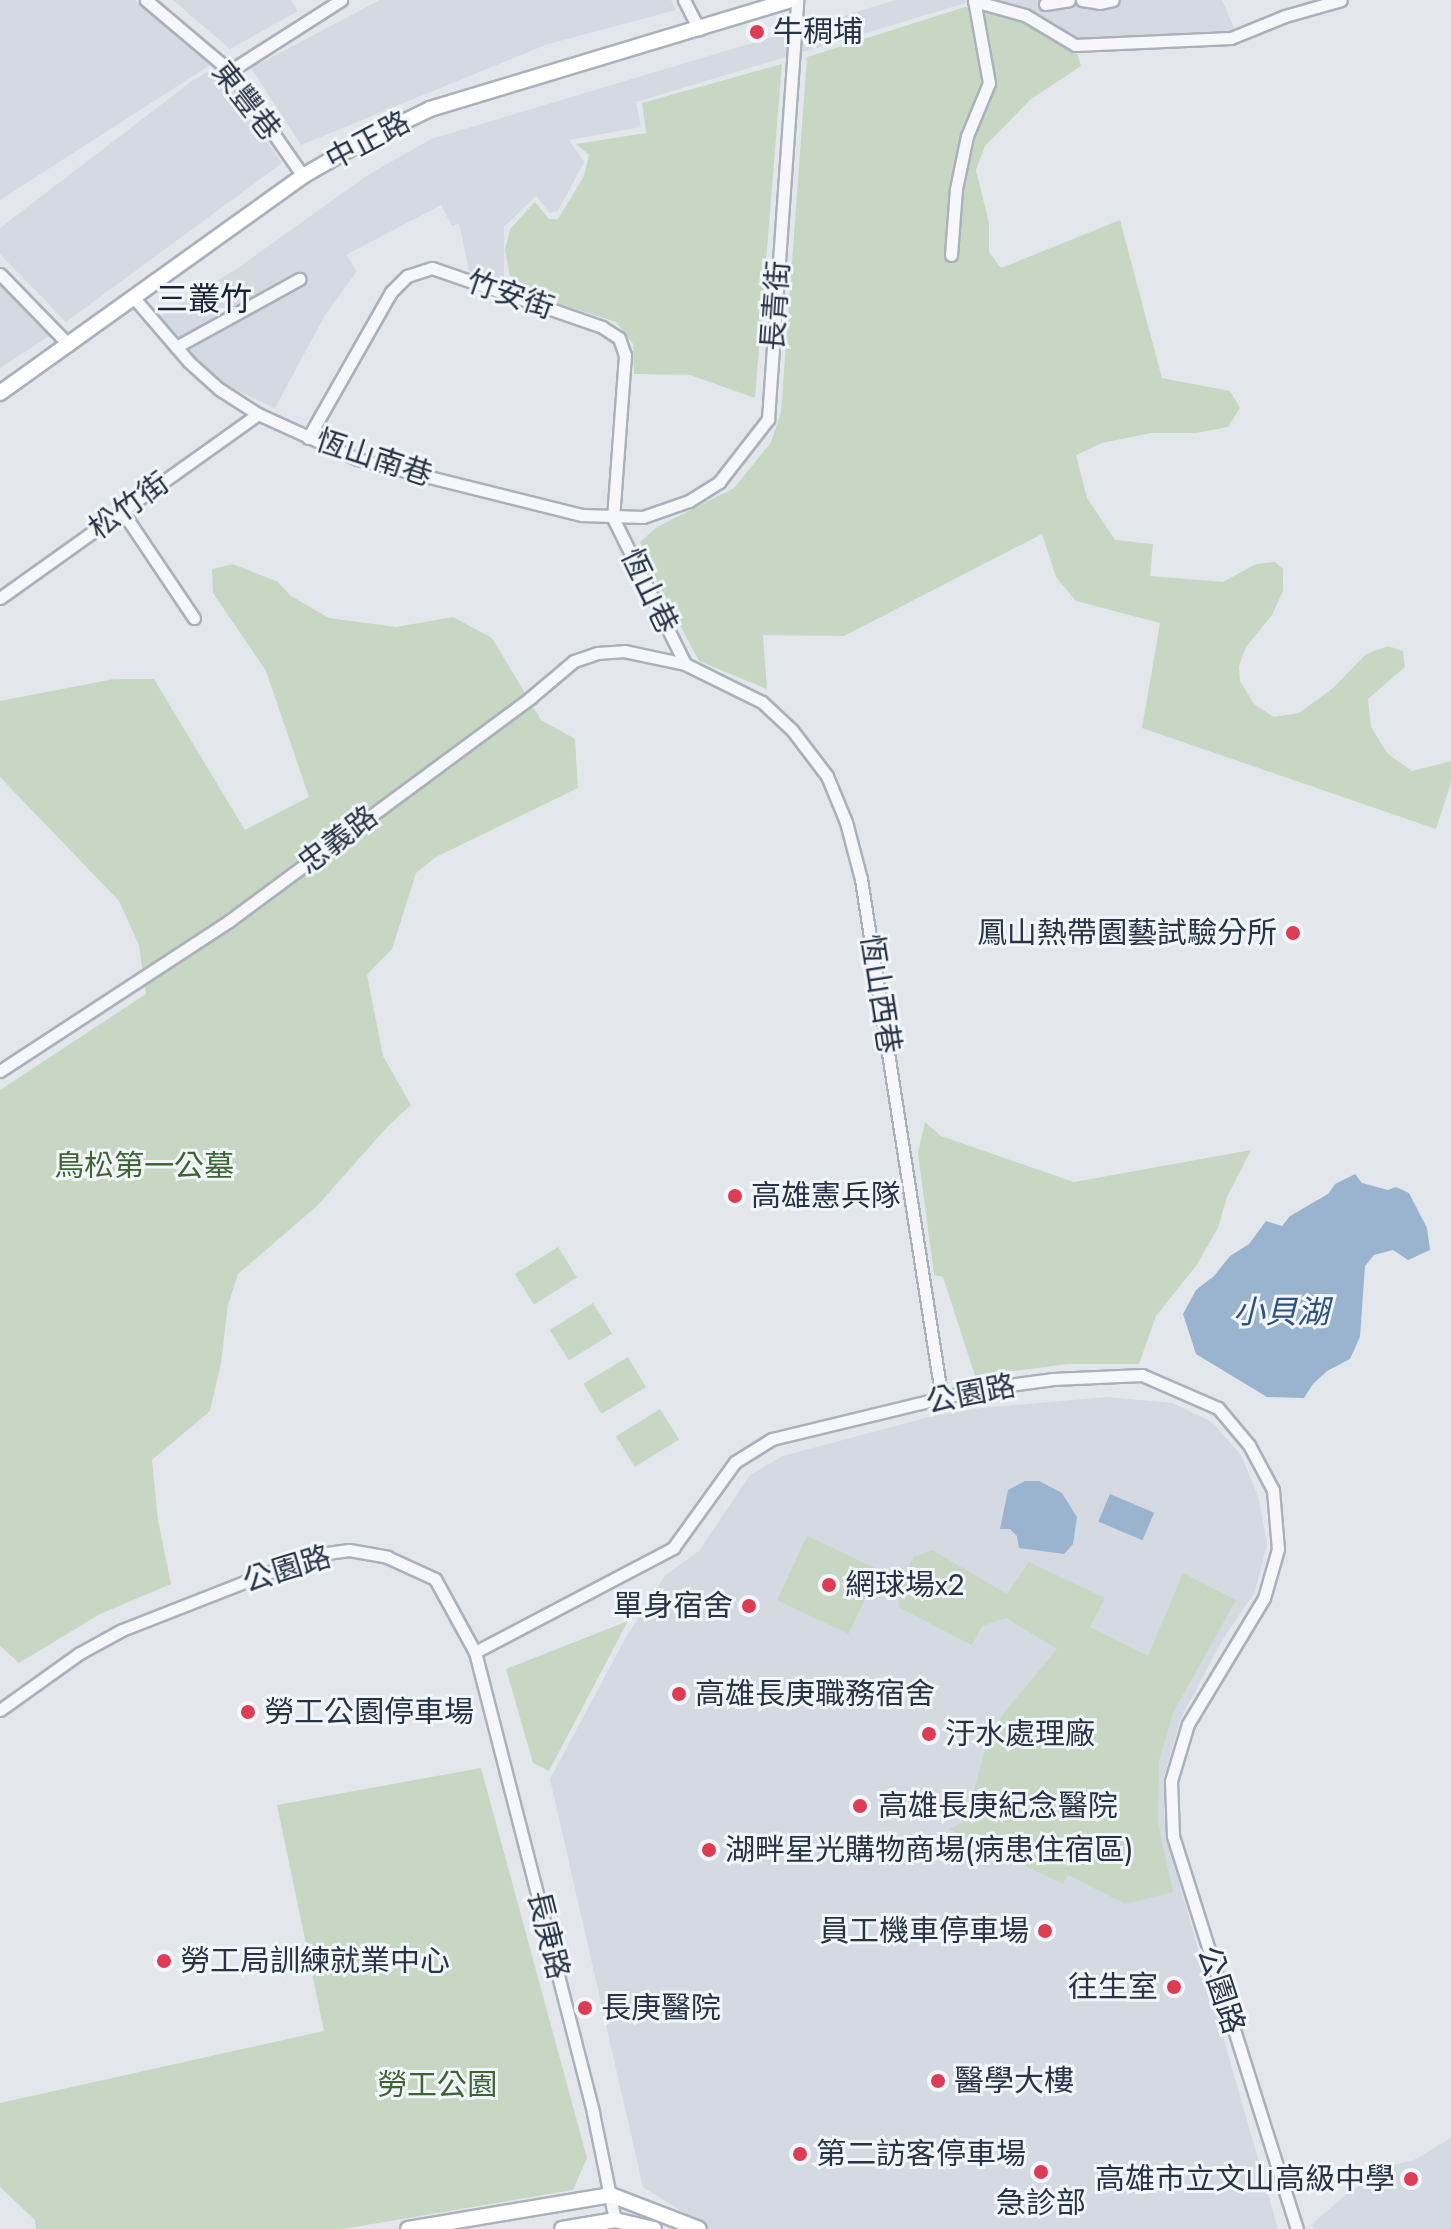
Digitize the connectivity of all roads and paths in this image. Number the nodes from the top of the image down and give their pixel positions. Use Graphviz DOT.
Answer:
graph roads {
  1 [pos="146,0"];
  2 [pos="341,0"];
  3 [pos="684,0"];
  4 [pos="790,0"];
  5 [pos="797,0"];
  6 [pos="974,0"];
  7 [pos="1069,0"];
  8 [pos="1082,0"];
  9 [pos="1113,0"];
  10 [pos="1341,0"];
  11 [pos="1045,4"];
  12 [pos="699,29"];
  13 [pos="230,71"];
  14 [pos="303,176"];
  15 [pos="951,255"];
  16 [pos="0,274"];
  17 [pos="299,279"];
  18 [pos="134,298"];
  19 [pos="69,345"];
  20 [pos="176,347"];
  21 [pos="0,393"];
  22 [pos="258,414"];
  23 [pos="308,438"];
  24 [pos="122,511"];
  25 [pos="613,518"];
  26 [pos="0,598"];
  27 [pos="194,618"];
  28 [pos="685,664"];
  29 [pos="0,1071"];
  30 [pos="942,1400"];
  31 [pos="475,1652"];
  32 [pos="0,1710"];
  33 [pos="611,2195"];
  34 [pos="615,2220"];
  35 [pos="408,2229"];
  36 [pos="562,2229"];
  37 [pos="654,2229"];
  38 [pos="699,2229"];
  39 [pos="1297,2229"];
  1 -- 13 [label="street, 東豐巷"];
  2 -- 13 [label="street"];
  3 -- 12 [label="street"];
  4 -- 12 [label="main road, 中正路"];
  5 -- 25 [label="street, 長青街"];
  6 -- 10 [label="street"];
  6 -- 15 [label="street"];
  7 -- 11 [label="street"];
  8 -- 9 [label="street"];
  12 -- 14 [label="main road, 中正路"];
  13 -- 14 [label="street, 東豐巷"];
  14 -- 18 [label="main road, 中正路"];
  16 -- 19 [label="street"];
  17 -- 20 [label="street"];
  18 -- 19 [label="main road, 中正路"];
  18 -- 20 [label="street, 恆山南巷"];
  19 -- 21 [label="main road, 中正路"];
  20 -- 22 [label="street, 恆山南巷"];
  22 -- 23 [label="street, 恆山南巷"];
  22 -- 24 [label="street, 松竹街"];
  23 -- 25 [label="street, 恆山南巷"];
  23 -- 25 [label="street, 竹安街"];
  24 -- 26 [label="street, 松竹街"];
  24 -- 27 [label="street"];
  25 -- 28 [label="street, 恆山巷"];
  28 -- 29 [label="street, 忠義路"];
  28 -- 30 [label="street, 恆山西巷"];
  30 -- 31 [label="street, 公園路"];
  30 -- 39 [label="street, 公園路"];
  31 -- 32 [label="street, 公園路"];
  31 -- 33 [label="street, 長庚路"];
  33 -- 34 [label="street, 長庚路"];
  33 -- 35 [label="main road"];
  33 -- 38 [label="main road"];
  34 -- 36 [label="main road"];
  34 -- 37 [label="main road"];
}
